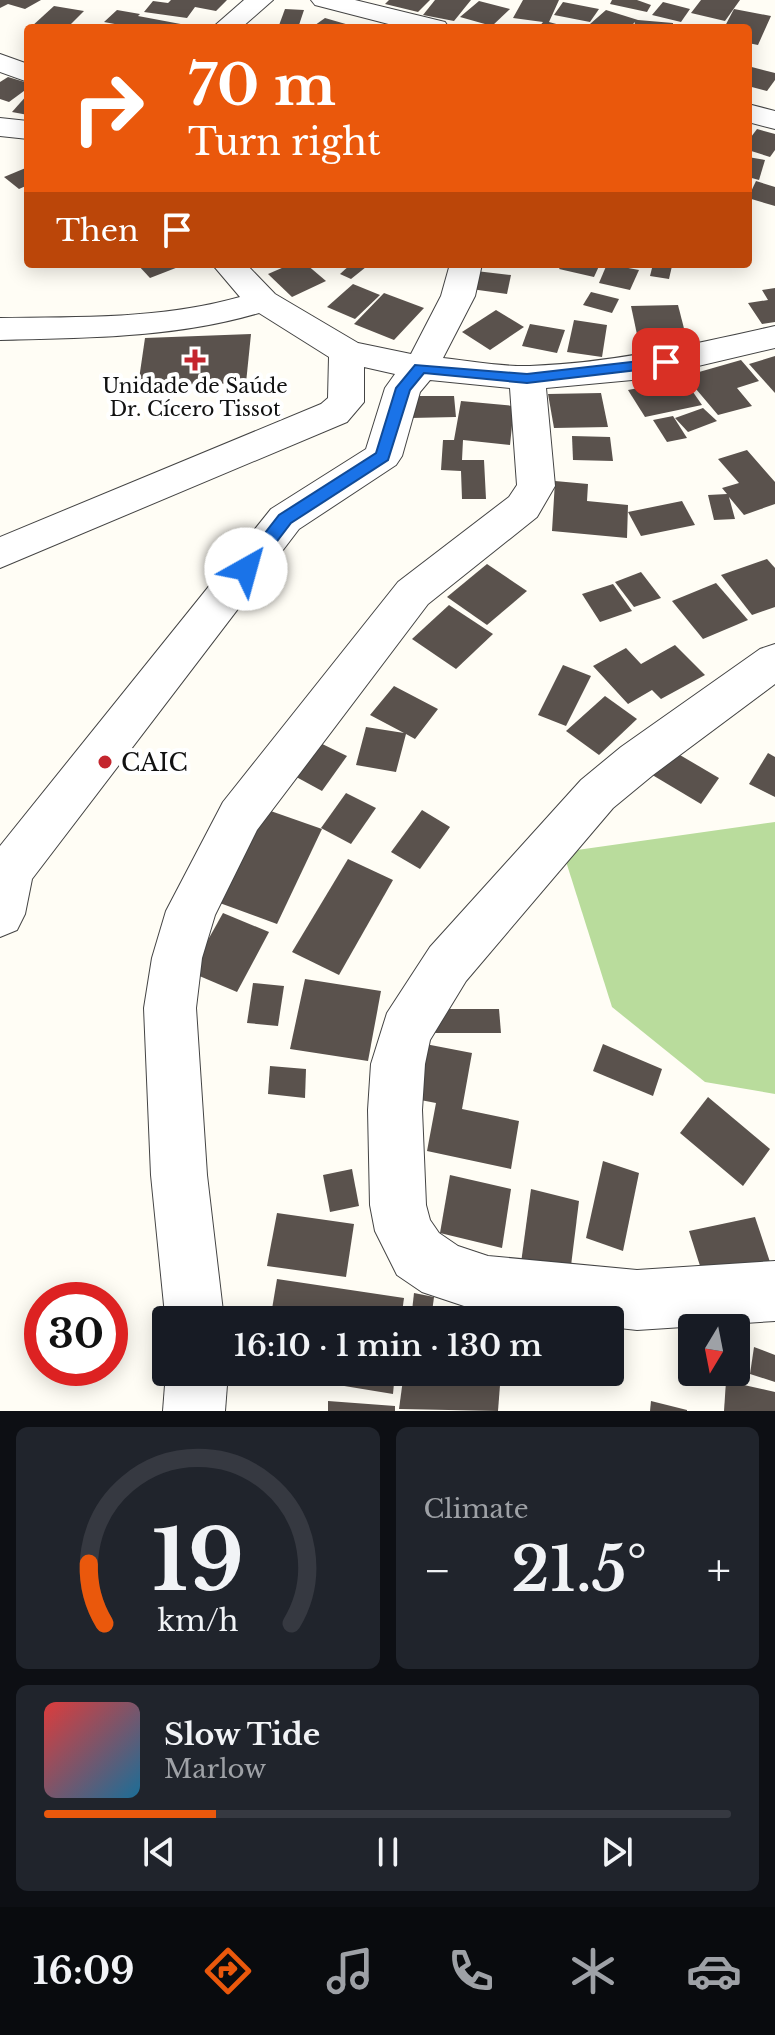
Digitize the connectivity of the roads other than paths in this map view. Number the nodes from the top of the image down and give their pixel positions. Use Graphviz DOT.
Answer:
graph roads {
  1 [pos="260,0"];
  2 [pos="324,0"];
  3 [pos="230,24"];
  4 [pos="420,24"];
  5 [pos="0,62"];
  6 [pos="24,72"];
  7 [pos="752,114"];
  8 [pos="775,120"];
  9 [pos="0,127"];
  10 [pos="24,130"];
  11 [pos="232,268"];
  12 [pos="465,268"];
  13 [pos="263,301"];
  14 [pos="0,329"];
  15 [pos="775,337"];
  16 [pos="347,352"];
  17 [pos="421,368"];
  18 [pos="527,378"];
  19 [pos="0,553"];
  20 [pos="775,661"];
  21 [pos="3,886"];
  22 [pos="775,1291"];
  23 [pos="193,1306"];
  24 [pos="196,1386"];
  25 [pos="194,1411"];
  1 -- 3 [label="street"];
  2 -- 4 [label="street"];
  5 -- 6 [label="street"];
  7 -- 8 [label="street"];
  9 -- 10 [label="street"];
  11 -- 13 [label="street"];
  12 -- 17 [label="street"];
  13 -- 14 [label="street"];
  13 -- 16 [label="street"];
  15 -- 18 [label="street"];
  16 -- 17 [label="street"];
  16 -- 19 [label="street"];
  17 -- 18 [label="street"];
  17 -- 21 [label="street"];
  18 -- 23 [label="street"];
  20 -- 22 [label="street"];
  24 -- 25 [label="street"];
}
